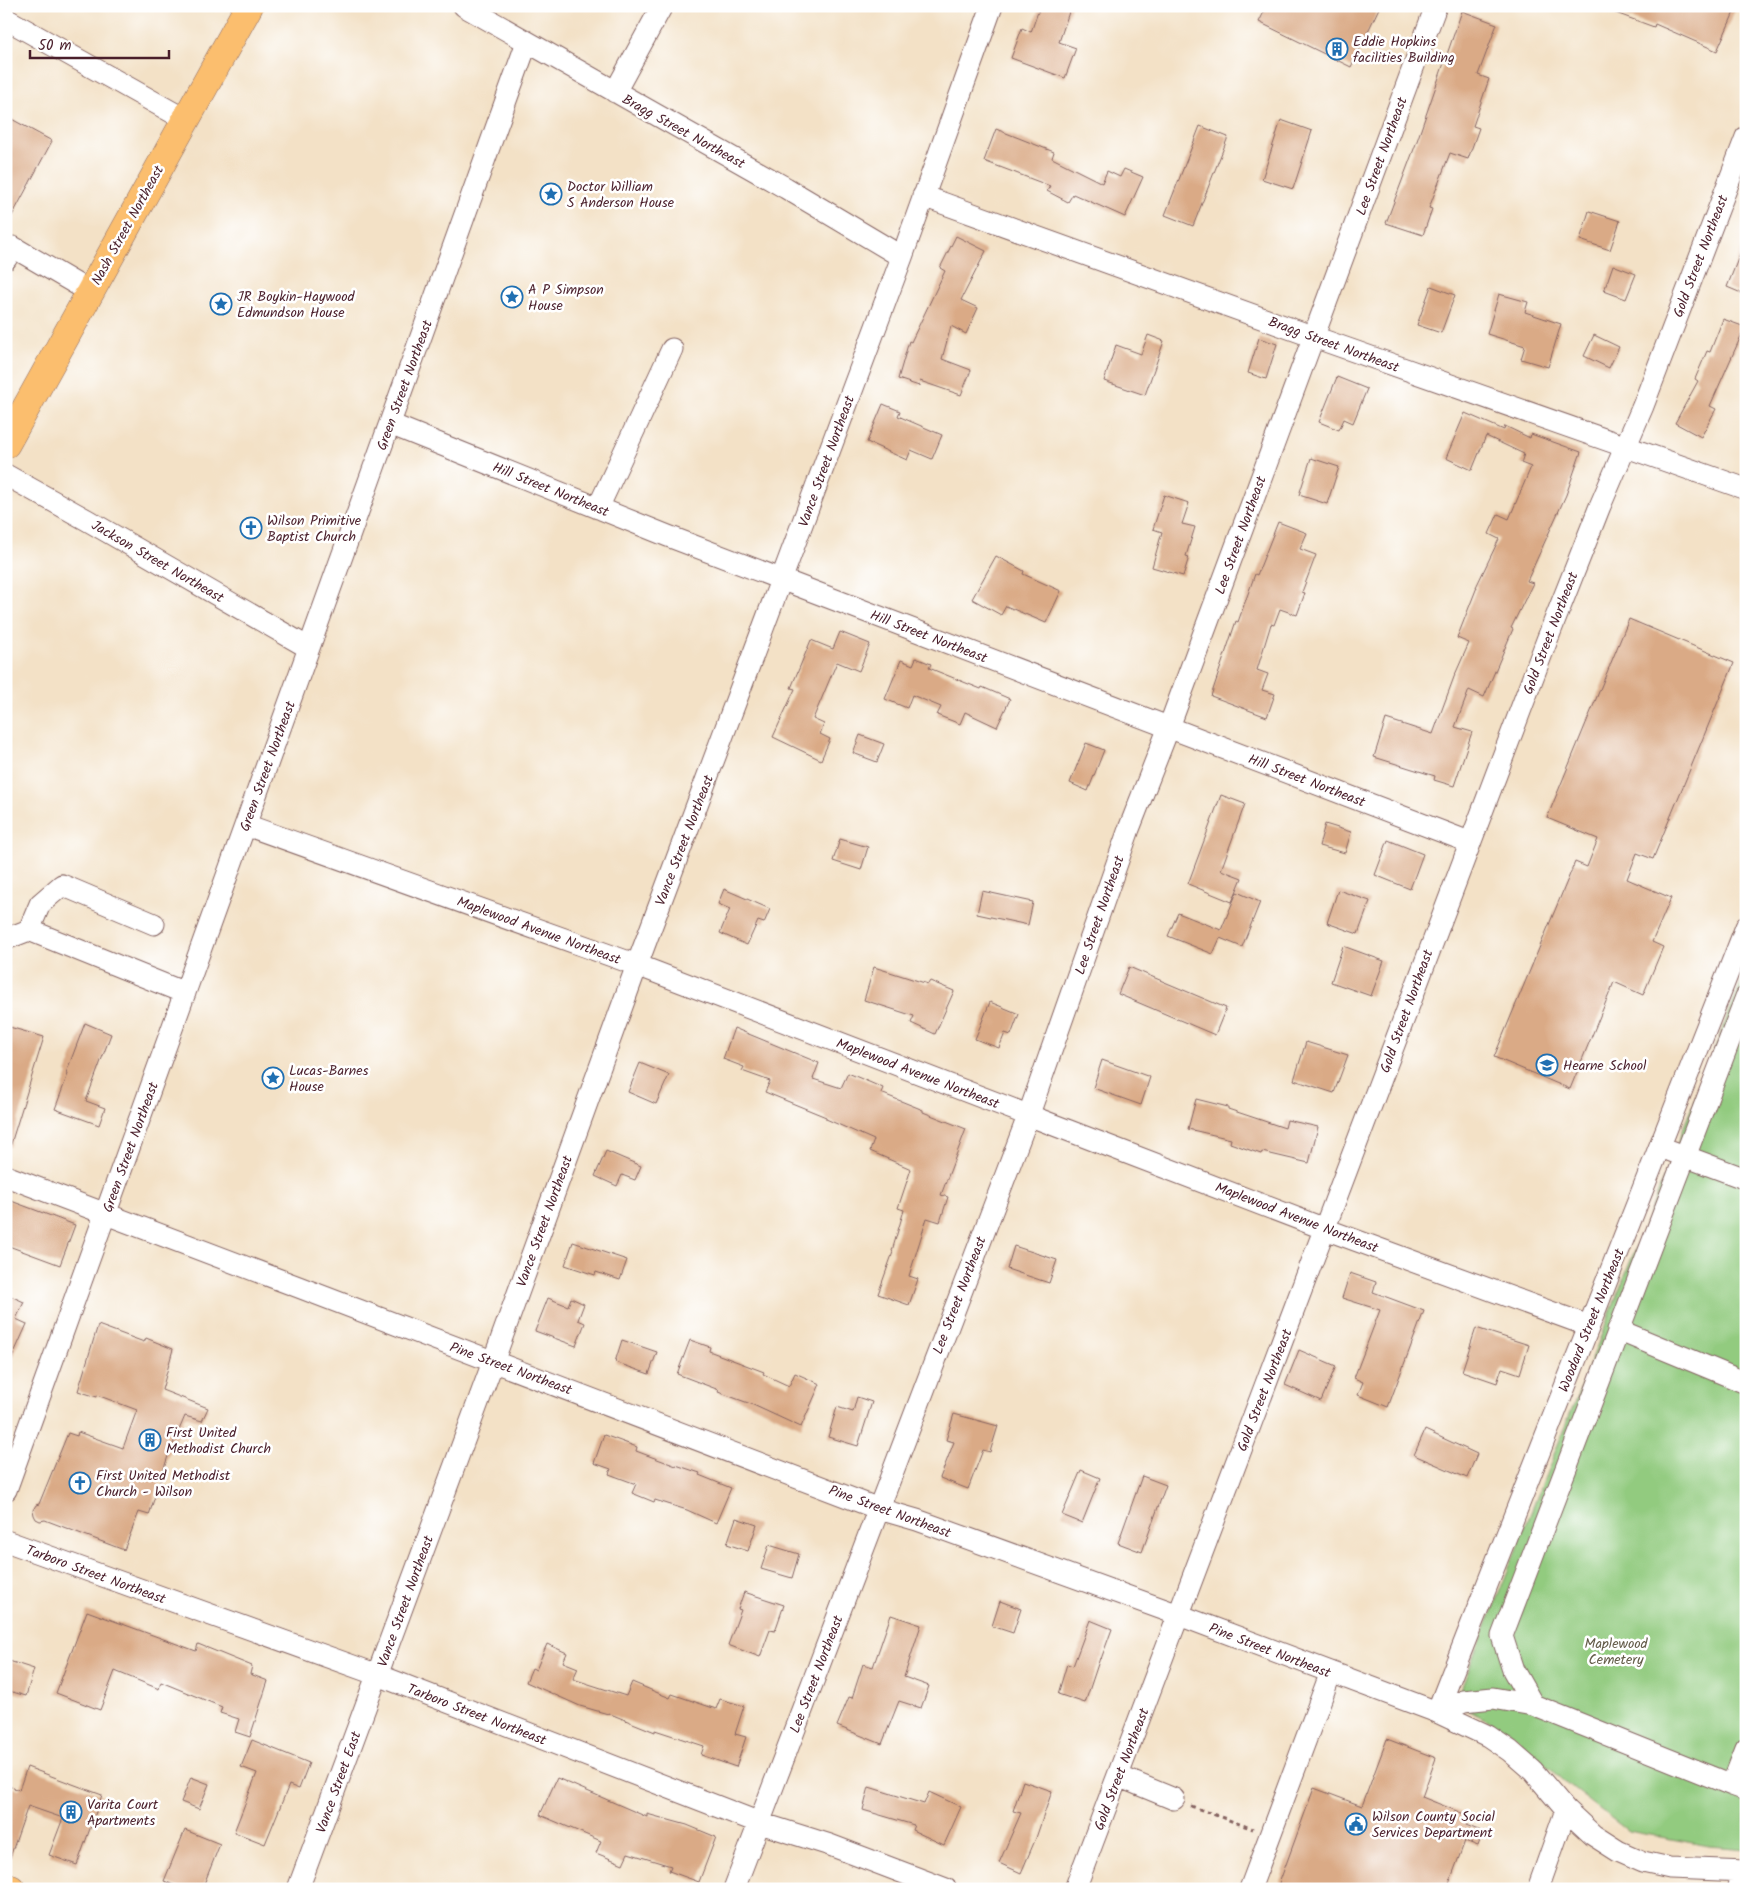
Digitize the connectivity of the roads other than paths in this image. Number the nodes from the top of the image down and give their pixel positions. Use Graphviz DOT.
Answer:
graph roads {
  1 [pos="250,6"];
  2 [pos="464,6"];
  3 [pos="662,6"];
  4 [pos="992,6"];
  5 [pos="1436,6"];
  6 [pos="6,19"];
  7 [pos="527,42"];
  8 [pos="615,92"];
  9 [pos="186,120"];
  10 [pos="1746,137"];
  11 [pos="923,196"];
  12 [pos="902,256"];
  13 [pos="6,259"];
  14 [pos="90,292"];
  15 [pos="1314,337"];
  16 [pos="672,349"];
  17 [pos="390,424"];
  18 [pos="6,444"];
  19 [pos="1626,447"];
  20 [pos="6,475"];
  21 [pos="1746,489"];
  22 [pos="598,508"];
  23 [pos="782,580"];
  24 [pos="309,648"];
  25 [pos="1169,727"];
  26 [pos="246,825"];
  27 [pos="1469,842"];
  28 [pos="154,924"];
  29 [pos="29,930"];
  30 [pos="6,939"];
  31 [pos="1744,940"];
  32 [pos="637,965"];
  33 [pos="185,993"];
  34 [pos="1746,997"];
  35 [pos="1029,1114"];
  36 [pos="1660,1146"];
  37 [pos="1684,1156"];
  38 [pos="6,1176"];
  39 [pos="1746,1179"];
  40 [pos="106,1214"];
  41 [pos="1325,1229"];
  42 [pos="1589,1326"];
  43 [pos="1618,1330"];
  44 [pos="493,1362"];
  45 [pos="1746,1383"];
  46 [pos="6,1490"];
  47 [pos="879,1509"];
  48 [pos="6,1541"];
  49 [pos="1179,1615"];
  50 [pos="1330,1672"];
  51 [pos="378,1676"];
  52 [pos="1533,1705"];
  53 [pos="1436,1712"];
  54 [pos="1746,1749"];
  55 [pos="1118,1776"];
  56 [pos="1739,1788"];
  57 [pos="1174,1799"];
  58 [pos="1566,1810"];
  59 [pos="760,1823"];
  60 [pos="1741,1877"];
  61 [pos="6,1887"];
  62 [pos="11,1889"];
  63 [pos="298,1889"];
  64 [pos="734,1889"];
  65 [pos="946,1889"];
  66 [pos="1075,1889"];
  67 [pos="1250,1889"];
  68 [pos="1538,1889"];
  1 -- 9 [label="main road, Nash Street Northeast"];
  2 -- 7 [label="street, Bragg Street Northeast"];
  3 -- 8 [label="street"];
  4 -- 11 [label="street, Vance Street Northeast"];
  5 -- 15 [label="street, Lee Street Northeast"];
  6 -- 9 [label="street"];
  7 -- 8 [label="street, Bragg Street Northeast"];
  7 -- 17 [label="street, Green Street Northeast"];
  8 -- 12 [label="street, Bragg Street Northeast"];
  9 -- 14 [label="main road, Nash Street Northeast"];
  10 -- 19 [label="street, Gold Street Northeast"];
  11 -- 12 [label="street, Vance Street Northeast"];
  11 -- 15 [label="street, Bragg Street Northeast"];
  12 -- 23 [label="street, Vance Street Northeast"];
  13 -- 14 [label="street"];
  14 -- 18 [label="main road, Nash Street Northeast"];
  15 -- 19 [label="street, Bragg Street Northeast"];
  15 -- 25 [label="street, Lee Street Northeast"];
  16 -- 22 [label="street"];
  17 -- 22 [label="street, Hill Street Northeast"];
  17 -- 24 [label="street, Green Street Northeast"];
  19 -- 21 [label="street, Bragg Street Northeast"];
  19 -- 27 [label="street, Gold Street Northeast"];
  20 -- 24 [label="street, Jackson Street Northeast"];
  22 -- 23 [label="street, Hill Street Northeast"];
  23 -- 25 [label="street, Hill Street Northeast"];
  23 -- 32 [label="street, Vance Street Northeast"];
  24 -- 26 [label="street, Green Street Northeast"];
  25 -- 27 [label="street, Hill Street Northeast"];
  25 -- 35 [label="street, Lee Street Northeast"];
  26 -- 32 [label="street, Maplewood Avenue Northeast"];
  26 -- 33 [label="street, Green Street Northeast"];
  27 -- 41 [label="street, Gold Street Northeast"];
  28 -- 29 [label="street"];
  29 -- 30 [label="street"];
  29 -- 33 [label="street"];
  31 -- 36 [label="street, Woodard Street Northeast"];
  32 -- 35 [label="street, Maplewood Avenue Northeast"];
  32 -- 44 [label="street, Vance Street Northeast"];
  33 -- 40 [label="street, Green Street Northeast"];
  34 -- 37 [label="street"];
  35 -- 41 [label="street, Maplewood Avenue Northeast"];
  35 -- 47 [label="street, Lee Street Northeast"];
  36 -- 37 [label="street"];
  36 -- 42 [label="street, Woodard Street Northeast"];
  37 -- 39 [label="street"];
  37 -- 43 [label="street"];
  38 -- 40 [label="street, Pine Street Northeast"];
  40 -- 44 [label="street, Pine Street Northeast"];
  40 -- 46 [label="street, Green Street Northeast"];
  41 -- 42 [label="street, Maplewood Avenue Northeast"];
  41 -- 49 [label="street, Gold Street Northeast"];
  42 -- 53 [label="street, Woodard Street Northeast"];
  43 -- 45 [label="street"];
  43 -- 52 [label="street"];
  44 -- 47 [label="street, Pine Street Northeast"];
  44 -- 51 [label="street, Vance Street Northeast"];
  47 -- 49 [label="street, Pine Street Northeast"];
  47 -- 59 [label="street, Lee Street Northeast"];
  48 -- 51 [label="street, Tarboro Street Northeast"];
  49 -- 50 [label="street, Pine Street Northeast"];
  49 -- 55 [label="street, Gold Street Northeast"];
  50 -- 53 [label="street, Pine Street Northeast"];
  50 -- 67 [label="street"];
  51 -- 59 [label="street, Tarboro Street Northeast"];
  51 -- 63 [label="street, Vance Street East"];
  52 -- 53 [label="street"];
  52 -- 56 [label="street"];
  53 -- 58 [label="street, Pine Street Northeast"];
  54 -- 56 [label="street"];
  55 -- 57 [label="street"];
  55 -- 66 [label="street, Gold Street Northeast"];
  58 -- 60 [label="street, Pine Street Northeast"];
  58 -- 68 [label="street"];
  59 -- 64 [label="street, Lee Street Northeast"];
  59 -- 65 [label="street, Tarboro Street Northeast"];
  61 -- 62 [label="main road"];
}
